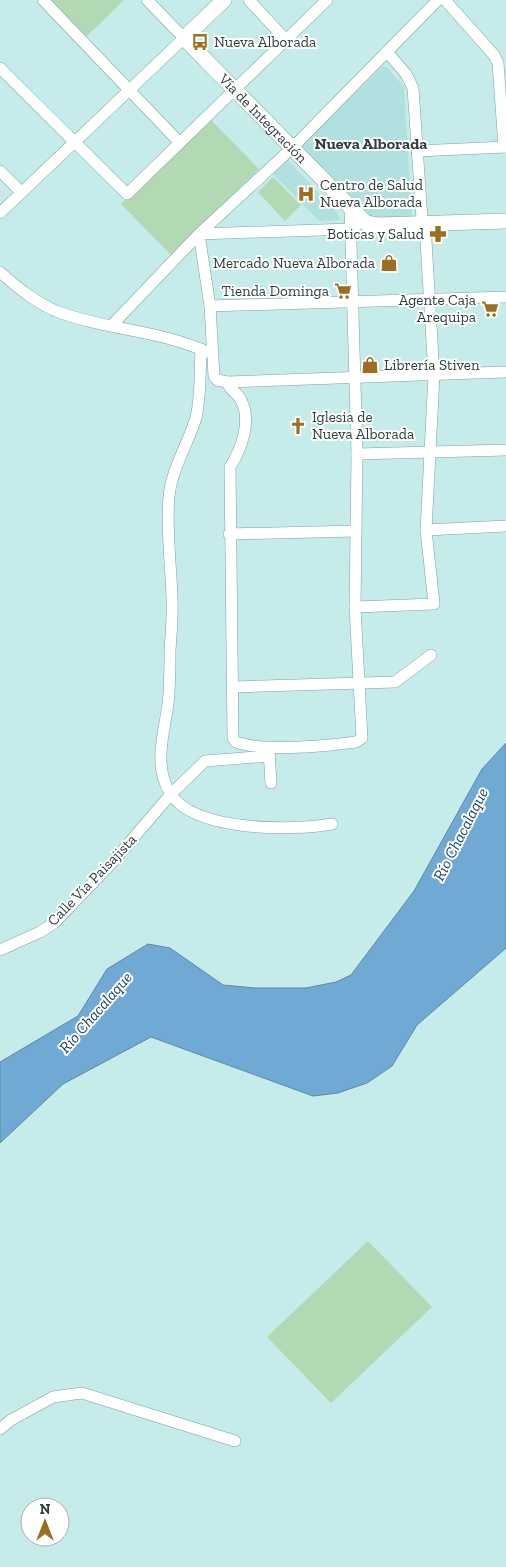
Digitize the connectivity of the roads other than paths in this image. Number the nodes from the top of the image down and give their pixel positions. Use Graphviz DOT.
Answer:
graph roads {
  1 [pos="43,0"];
  2 [pos="147,0"];
  3 [pos="224,0"];
  4 [pos="249,0"];
  5 [pos="327,0"];
  6 [pos="438,0"];
  7 [pos="445,0"];
  8 [pos="184,38"];
  9 [pos="286,40"];
  10 [pos="387,52"];
  11 [pos="0,68"];
  12 [pos="129,90"];
  13 [pos="235,90"];
  14 [pos="74,142"];
  15 [pos="180,143"];
  16 [pos="505,147"];
  17 [pos="292,148"];
  18 [pos="417,151"];
  19 [pos="0,171"];
  20 [pos="21,192"];
  21 [pos="350,207"];
  22 [pos="0,213"];
  23 [pos="506,221"];
  24 [pos="366,223"];
  25 [pos="425,224"];
  26 [pos="350,229"];
  27 [pos="199,234"];
  28 [pos="0,272"];
  29 [pos="506,297"];
  30 [pos="430,300"];
  31 [pos="354,303"];
  32 [pos="210,306"];
  33 [pos="112,326"];
  34 [pos="200,349"];
  35 [pos="213,355"];
  36 [pos="504,372"];
  37 [pos="434,375"];
  38 [pos="356,379"];
  39 [pos="227,382"];
  40 [pos="506,450"];
  41 [pos="431,453"];
  42 [pos="357,454"];
  43 [pos="506,526"];
  44 [pos="426,530"];
  45 [pos="355,531"];
  46 [pos="229,534"];
  47 [pos="355,607"];
  48 [pos="431,656"];
  49 [pos="359,683"];
  50 [pos="233,687"];
  51 [pos="269,751"];
  52 [pos="271,783"];
  53 [pos="171,794"];
  54 [pos="332,824"];
  55 [pos="0,950"];
  56 [pos="0,1429"];
  57 [pos="234,1441"];
  1 -- 12 [label="street"];
  2 -- 8 [label="street"];
  3 -- 8 [label="main road"];
  4 -- 9 [label="street"];
  5 -- 9 [label="street"];
  6 -- 10 [label="street"];
  7 -- 16 [label="street"];
  8 -- 12 [label="street"];
  8 -- 13 [label="main road, Vía de Integración"];
  9 -- 13 [label="street"];
  10 -- 17 [label="street"];
  10 -- 18 [label="street"];
  11 -- 14 [label="street"];
  12 -- 14 [label="street"];
  12 -- 15 [label="street"];
  13 -- 15 [label="street"];
  13 -- 17 [label="main road, Vía de Integración"];
  14 -- 15 [label="street"];
  14 -- 20 [label="street"];
  16 -- 18 [label="street"];
  17 -- 21 [label="main road, Vía de Integración"];
  17 -- 27 [label="street"];
  18 -- 25 [label="street"];
  19 -- 20 [label="street"];
  20 -- 22 [label="street"];
  21 -- 24 [label="main road, Vía de Integración"];
  21 -- 26 [label="street"];
  23 -- 25 [label="main road"];
  24 -- 25 [label="main road"];
  24 -- 26 [label="street"];
  25 -- 30 [label="street"];
  26 -- 27 [label="street"];
  26 -- 31 [label="street"];
  27 -- 32 [label="street"];
  27 -- 33 [label="street"];
  28 -- 33 [label="street"];
  29 -- 30 [label="street"];
  30 -- 31 [label="street"];
  30 -- 37 [label="street"];
  31 -- 32 [label="street"];
  31 -- 38 [label="street"];
  32 -- 35 [label="street"];
  33 -- 34 [label="street"];
  34 -- 35 [label="street"];
  34 -- 53 [label="street"];
  35 -- 39 [label="street"];
  36 -- 37 [label="street"];
  37 -- 38 [label="street"];
  37 -- 41 [label="street"];
  38 -- 39 [label="street"];
  38 -- 42 [label="street"];
  39 -- 46 [label="street"];
  40 -- 41 [label="street"];
  41 -- 42 [label="street"];
  41 -- 44 [label="street"];
  42 -- 45 [label="street"];
  43 -- 44 [label="street"];
  44 -- 47 [label="street"];
  45 -- 46 [label="street"];
  45 -- 47 [label="street"];
  46 -- 50 [label="street"];
  47 -- 49 [label="street"];
  48 -- 49 [label="street"];
  49 -- 50 [label="street"];
  49 -- 51 [label="street"];
  50 -- 51 [label="street"];
  51 -- 52 [label="street"];
  51 -- 53 [label="street, Calle Vía Paisajista"];
  53 -- 54 [label="street"];
  53 -- 55 [label="street, Calle Vía Paisajista"];
  56 -- 57 [label="street"];
}
